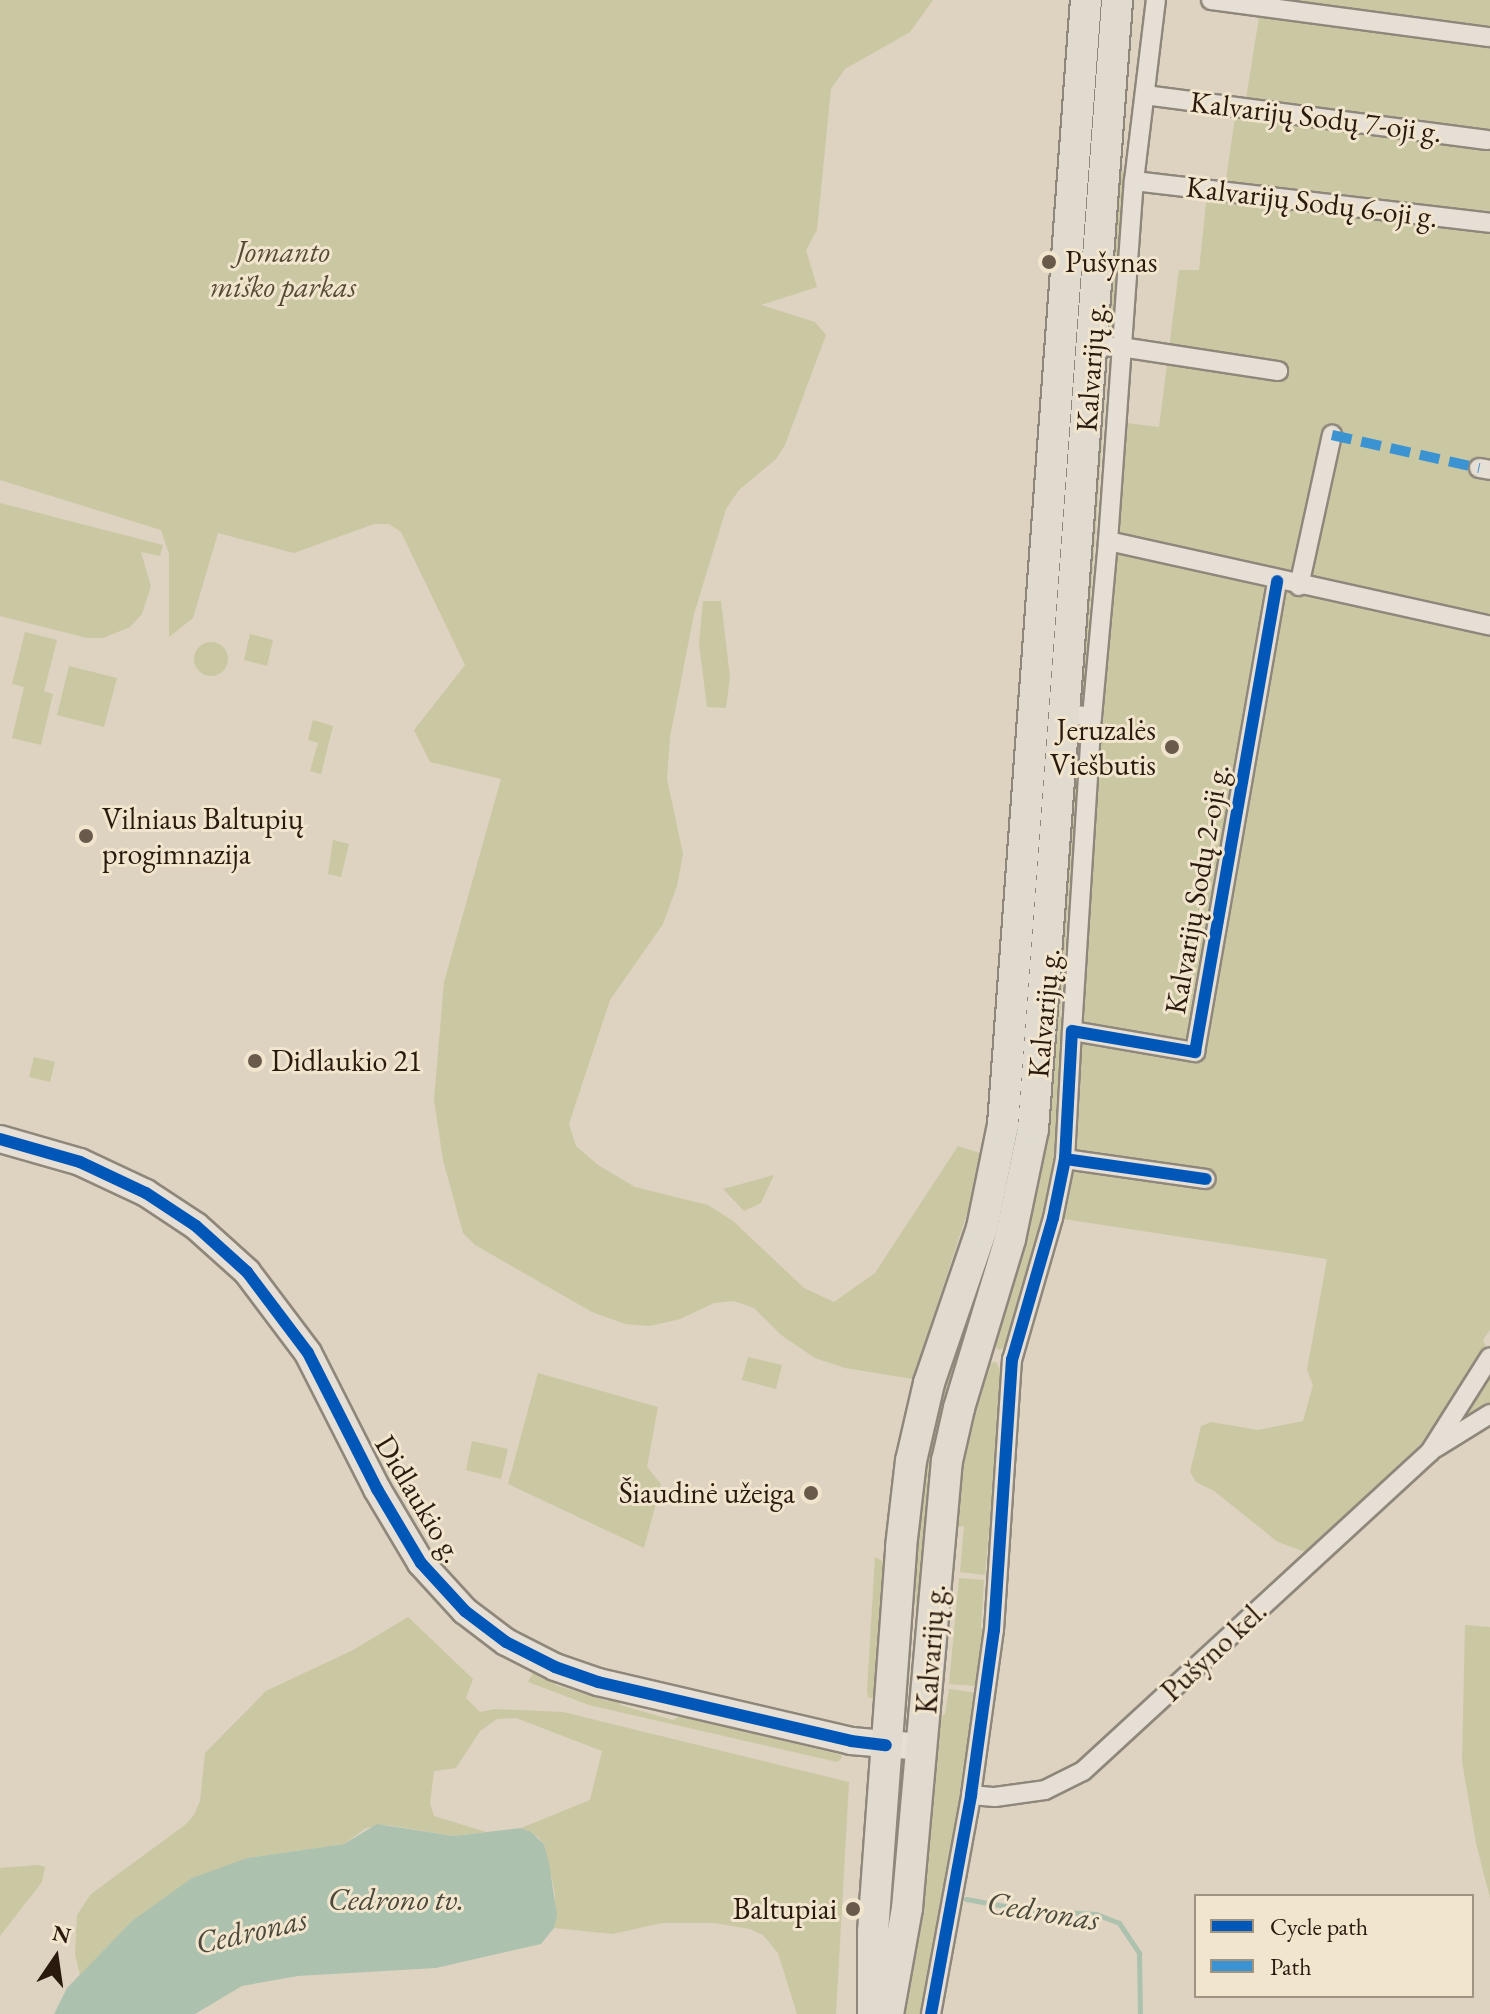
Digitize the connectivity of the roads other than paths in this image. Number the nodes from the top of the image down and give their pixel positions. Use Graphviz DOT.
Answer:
graph roads {
  1 [pos="1086,0"];
  2 [pos="1117,0"];
  3 [pos="1156,0"];
  4 [pos="1211,0"];
  5 [pos="1490,37"];
  6 [pos="1145,95"];
  7 [pos="1487,140"];
  8 [pos="1134,181"];
  9 [pos="1490,223"];
  10 [pos="1106,347"];
  11 [pos="1278,371"];
  12 [pos="1332,435"];
  13 [pos="1053,461"];
  14 [pos="1084,463"];
  15 [pos="1108,541"];
  16 [pos="1277,581"];
  17 [pos="1299,586"];
  18 [pos="1490,626"];
  19 [pos="1079,715"];
  20 [pos="1072,1031"];
  21 [pos="1003,1125"];
  22 [pos="1033,1129"];
  23 [pos="0,1139"];
  24 [pos="1065,1159"];
  25 [pos="1206,1179"];
  26 [pos="977,1349"];
  27 [pos="1490,1357"];
  28 [pos="1012,1360"];
  29 [pos="1490,1414"];
  30 [pos="1430,1452"];
  31 [pos="886,1745"];
  32 [pos="923,1747"];
  33 [pos="971,1795"];
  34 [pos="873,2014"];
  35 [pos="888,2014"];
  36 [pos="931,2014"];
  1 -- 13 [label="main road, Kalvarijų g."];
  2 -- 10 [label="main road, Kalvarijų g."];
  3 -- 6 [label="street"];
  4 -- 5 [label="street"];
  6 -- 7 [label="street, Kalvarijų Sodų 7-oji g."];
  6 -- 8 [label="street"];
  8 -- 9 [label="street, Kalvarijų Sodų 6-oji g."];
  8 -- 10 [label="street"];
  10 -- 11 [label="street"];
  10 -- 14 [label="main road, Kalvarijų g."];
  10 -- 15 [label="street"];
  12 -- 17 [label="street"];
  13 -- 14 [label="main road"];
  13 -- 21 [label="main road, Kalvarijų g."];
  14 -- 19 [label="main road, Kalvarijų g."];
  15 -- 16 [label="street"];
  15 -- 19 [label="street"];
  16 -- 17 [label="street"];
  16 -- 20 [label="street, Kalvarijų Sodų 2-oji g."];
  17 -- 18 [label="street"];
  19 -- 20 [label="street"];
  19 -- 22 [label="main road, Kalvarijų g."];
  20 -- 24 [label="street"];
  21 -- 22 [label="main road"];
  21 -- 31 [label="main road, Kalvarijų g."];
  22 -- 26 [label="main road, Kalvarijų g."];
  23 -- 31 [label="street, Didlaukio g."];
  24 -- 25 [label="street"];
  24 -- 28 [label="street"];
  26 -- 28 [label="street"];
  26 -- 32 [label="main road, Kalvarijų g."];
  27 -- 30 [label="street, Pušyno kel."];
  28 -- 33 [label="street"];
  29 -- 30 [label="street, Pušyno kel."];
  30 -- 33 [label="street, Pušyno kel."];
  31 -- 32 [label="street, Didlaukio g."];
  31 -- 34 [label="main road, Kalvarijų g."];
  32 -- 35 [label="main road, Kalvarijų g."];
  33 -- 36 [label="street"];
}
